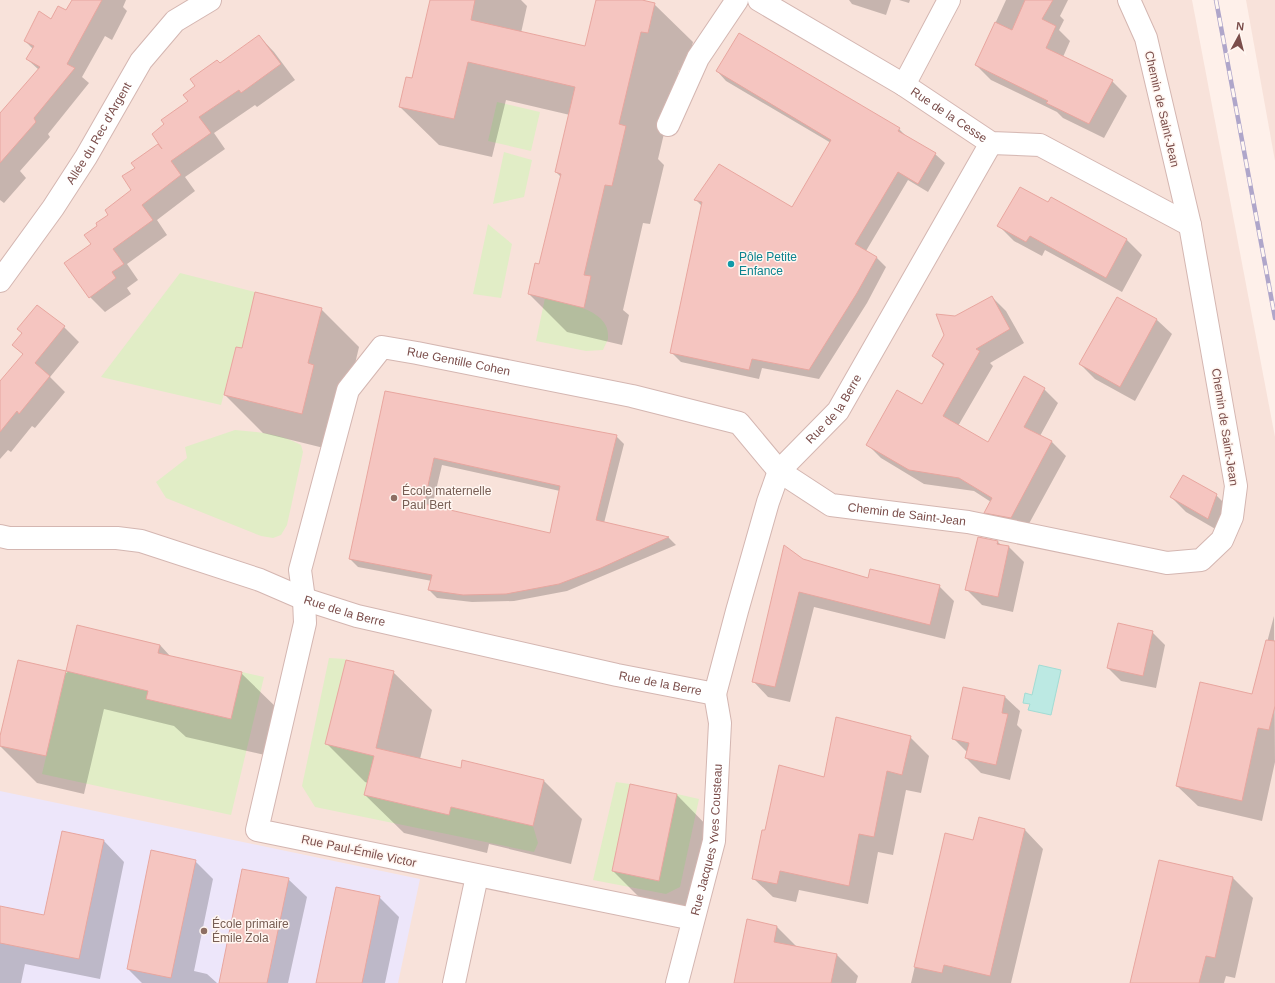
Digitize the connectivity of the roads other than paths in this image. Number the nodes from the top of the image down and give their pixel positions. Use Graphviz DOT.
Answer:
graph roads {
  1 [pos="210,0"];
  2 [pos="737,0"];
  3 [pos="759,0"];
  4 [pos="949,0"];
  5 [pos="1129,0"];
  6 [pos="904,85"];
  7 [pos="668,125"];
  8 [pos="991,143"];
  9 [pos="1190,225"];
  10 [pos="0,281"];
  11 [pos="779,471"];
  12 [pos="0,536"];
  13 [pos="304,599"];
  14 [pos="715,694"];
  15 [pos="477,876"];
  16 [pos="693,919"];
  17 [pos="454,983"];
  18 [pos="677,983"];
  1 -- 10 [label="street, Allée du Rec d'Argent"];
  2 -- 7 [label="street"];
  3 -- 6 [label="street, Rue de la Cesse"];
  4 -- 6 [label="street"];
  5 -- 9 [label="street, Chemin de Saint-Jean"];
  6 -- 8 [label="street, Rue de la Cesse"];
  8 -- 9 [label="street, Rue de la Cesse"];
  8 -- 11 [label="street, Rue de la Berre"];
  9 -- 11 [label="street, Chemin de Saint-Jean"];
  11 -- 13 [label="street, Rue Gentille Cohen"];
  11 -- 14 [label="street, Rue de la Berre"];
  12 -- 13 [label="street, Rue de la Berre"];
  13 -- 14 [label="street, Rue de la Berre"];
  13 -- 15 [label="street, Rue Paul-Émile Victor"];
  14 -- 16 [label="street, Rue Jacques Yves Cousteau"];
  15 -- 16 [label="street, Rue Paul-Émile Victor"];
  15 -- 17 [label="street"];
  16 -- 18 [label="street, Rue Jacques Yves Cousteau"];
}
